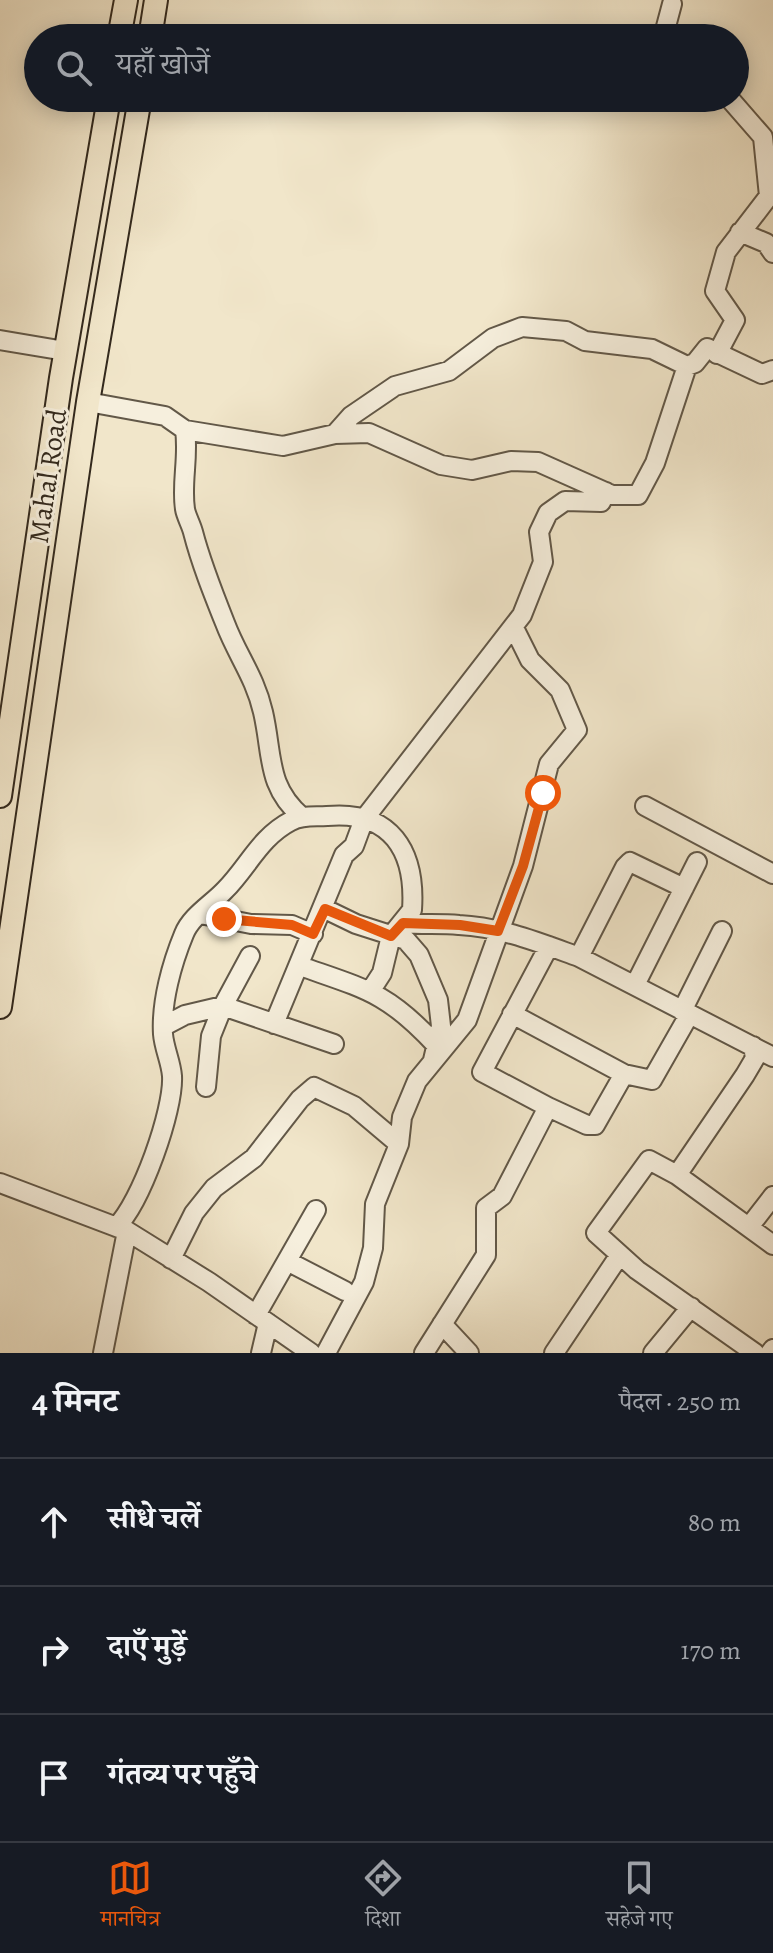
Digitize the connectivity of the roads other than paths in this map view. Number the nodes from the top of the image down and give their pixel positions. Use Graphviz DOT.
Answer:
graph roads {
  1 [pos="126,0"];
  2 [pos="156,0"];
  3 [pos="672,4"];
  4 [pos="122,24"];
  5 [pos="152,24"];
  6 [pos="667,24"];
  7 [pos="107,112"];
  8 [pos="138,112"];
  9 [pos="741,112"];
  10 [pos="770,175"];
  11 [pos="740,232"];
  12 [pos="773,253"];
  13 [pos="0,340"];
  14 [pos="65,351"];
  15 [pos="717,354"];
  16 [pos="687,366"];
  17 [pos="773,370"];
  18 [pos="88,402"];
  19 [pos="185,430"];
  20 [pos="335,434"];
  21 [pos="606,492"];
  22 [pos="514,628"];
  23 [pos="0,796"];
  24 [pos="645,806"];
  25 [pos="302,817"];
  26 [pos="364,819"];
  27 [pos="697,862"];
  28 [pos="773,874"];
  29 [pos="684,888"];
  30 [pos="325,909"];
  31 [pos="200,914"];
  32 [pos="397,930"];
  33 [pos="498,931"];
  34 [pos="722,931"];
  35 [pos="313,934"];
  36 [pos="549,946"];
  37 [pos="250,956"];
  38 [pos="579,957"];
  39 [pos="300,966"];
  40 [pos="635,985"];
  41 [pos="371,990"];
  42 [pos="223,1006"];
  43 [pos="0,1007"];
  44 [pos="685,1013"];
  45 [pos="512,1014"];
  46 [pos="274,1024"];
  47 [pos="164,1026"];
  48 [pos="334,1044"];
  49 [pos="753,1046"];
  50 [pos="434,1054"];
  51 [pos="773,1057"];
  52 [pos="624,1074"];
  53 [pos="206,1087"];
  54 [pos="548,1107"];
  55 [pos="399,1144"];
  56 [pos="677,1175"];
  57 [pos="0,1183"];
  58 [pos="773,1196"];
  59 [pos="316,1210"];
  60 [pos="749,1227"];
  61 [pos="122,1229"];
  62 [pos="773,1245"];
  63 [pos="619,1256"];
  64 [pos="171,1259"];
  65 [pos="287,1261"];
  66 [pos="345,1291"];
  67 [pos="691,1307"];
  68 [pos="262,1319"];
  69 [pos="442,1324"];
  70 [pos="103,1353"];
  71 [pos="261,1353"];
  72 [pos="311,1353"];
  73 [pos="326,1353"];
  74 [pos="424,1353"];
  75 [pos="469,1353"];
  76 [pos="554,1353"];
  77 [pos="653,1353"];
  78 [pos="755,1353"];
  1 -- 4 [label="main road"];
  2 -- 5 [label="main road"];
  3 -- 6 [label="street"];
  7 -- 14 [label="main road, Mahal Road"];
  8 -- 18 [label="main road, Mahal Road"];
  9 -- 10 [label="street"];
  10 -- 11 [label="street"];
  11 -- 12 [label="street"];
  11 -- 15 [label="street"];
  13 -- 14 [label="street"];
  14 -- 23 [label="main road, Mahal Road"];
  15 -- 16 [label="street"];
  15 -- 17 [label="street"];
  16 -- 20 [label="street"];
  16 -- 21 [label="street"];
  18 -- 19 [label="street"];
  18 -- 43 [label="main road, Mahal Road"];
  19 -- 20 [label="street"];
  19 -- 25 [label="street"];
  20 -- 21 [label="street"];
  21 -- 22 [label="street"];
  22 -- 26 [label="street"];
  22 -- 33 [label="street"];
  24 -- 28 [label="street"];
  25 -- 26 [label="street"];
  25 -- 31 [label="street"];
  26 -- 30 [label="street"];
  26 -- 32 [label="street"];
  27 -- 29 [label="street"];
  29 -- 38 [label="street"];
  29 -- 40 [label="street"];
  30 -- 32 [label="street"];
  30 -- 35 [label="street"];
  31 -- 35 [label="street"];
  31 -- 47 [label="street"];
  32 -- 33 [label="street"];
  32 -- 41 [label="street"];
  32 -- 50 [label="street"];
  33 -- 36 [label="street"];
  33 -- 50 [label="street"];
  34 -- 44 [label="street"];
  35 -- 39 [label="street"];
  36 -- 38 [label="street"];
  36 -- 45 [label="street"];
  37 -- 42 [label="street"];
  38 -- 40 [label="street"];
  39 -- 41 [label="street"];
  39 -- 46 [label="street"];
  40 -- 44 [label="street"];
  41 -- 50 [label="street"];
  42 -- 46 [label="street"];
  42 -- 47 [label="street"];
  42 -- 53 [label="street"];
  44 -- 49 [label="street"];
  44 -- 52 [label="street"];
  45 -- 52 [label="street"];
  45 -- 54 [label="street"];
  46 -- 48 [label="street"];
  47 -- 61 [label="street"];
  49 -- 51 [label="street"];
  49 -- 56 [label="street"];
  50 -- 55 [label="street"];
  52 -- 54 [label="street"];
  54 -- 69 [label="street"];
  55 -- 64 [label="street"];
  55 -- 73 [label="street"];
  56 -- 60 [label="street"];
  56 -- 63 [label="street"];
  57 -- 61 [label="street"];
  58 -- 60 [label="street"];
  59 -- 65 [label="street"];
  60 -- 62 [label="street"];
  61 -- 64 [label="street"];
  61 -- 70 [label="street"];
  63 -- 67 [label="street"];
  63 -- 76 [label="street"];
  64 -- 68 [label="street"];
  65 -- 66 [label="street"];
  65 -- 68 [label="street"];
  67 -- 77 [label="street"];
  67 -- 78 [label="street"];
  68 -- 71 [label="street"];
  68 -- 72 [label="street"];
  69 -- 74 [label="street"];
  69 -- 75 [label="street"];
}
